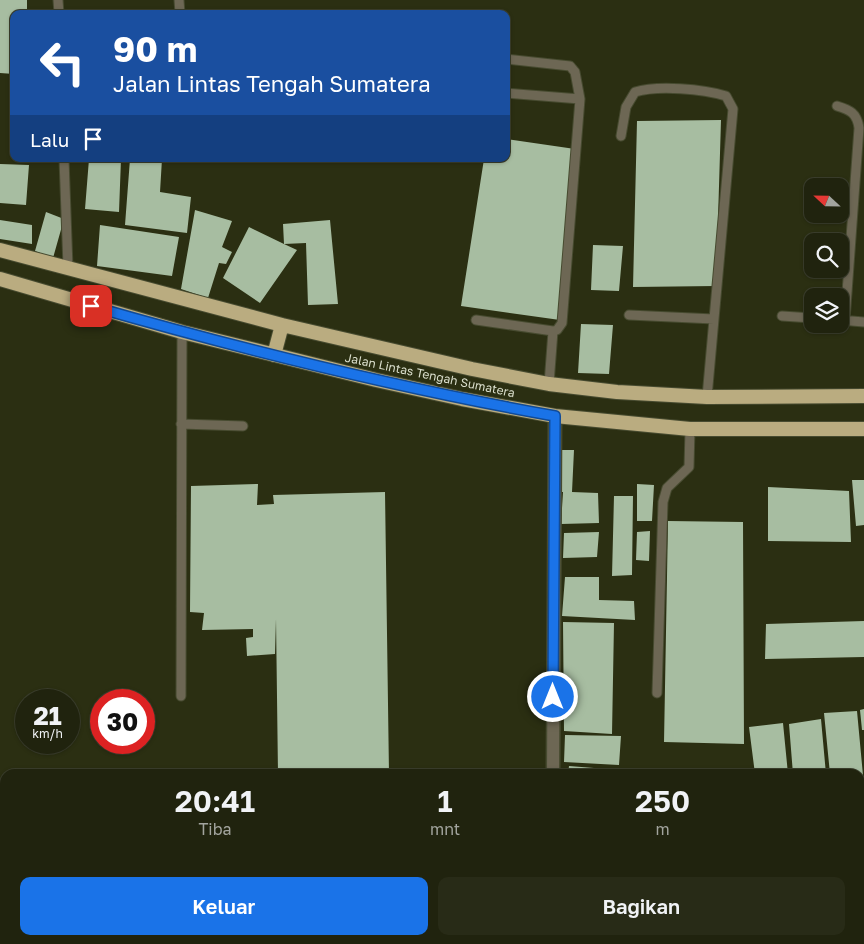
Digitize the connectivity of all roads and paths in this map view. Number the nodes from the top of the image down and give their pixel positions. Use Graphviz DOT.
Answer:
graph roads {
  1 [pos="510,60"];
  2 [pos="510,93"];
  3 [pos="580,99"];
  4 [pos="837,106"];
  5 [pos="621,136"];
  6 [pos="64,162"];
  7 [pos="0,250"];
  8 [pos="68,267"];
  9 [pos="0,279"];
  10 [pos="845,288"];
  11 [pos="629,315"];
  12 [pos="782,316"];
  13 [pos="804,317"];
  14 [pos="714,319"];
  15 [pos="476,320"];
  16 [pos="849,321"];
  17 [pos="864,322"];
  18 [pos="282,325"];
  19 [pos="553,331"];
  20 [pos="182,332"];
  21 [pos="274,355"];
  22 [pos="549,384"];
  23 [pos="864,396"];
  24 [pos="707,397"];
  25 [pos="555,416"];
  26 [pos="181,424"];
  27 [pos="243,426"];
  28 [pos="690,429"];
  29 [pos="864,429"];
  30 [pos="657,693"];
  31 [pos="181,696"];
  32 [pos="553,769"];
  1 -- 3 [label="lane"];
  2 -- 3 [label="lane"];
  3 -- 19 [label="lane"];
  4 -- 10 [label="lane"];
  5 -- 14 [label="lane"];
  6 -- 8 [label="lane"];
  7 -- 8 [label="highway, Jalan Lintas Tengah Sumatera"];
  8 -- 18 [label="highway, Jalan Lintas Tengah Sumatera"];
  9 -- 20 [label="highway, Jalan Lintas Tengah Sumatera"];
  11 -- 14 [label="lane"];
  12 -- 13 [label="lane"];
  14 -- 24 [label="lane"];
  15 -- 19 [label="lane"];
  16 -- 17 [label="lane"];
  18 -- 21 [label="highway"];
  18 -- 22 [label="highway, Jalan Lintas Tengah Sumatera"];
  19 -- 22 [label="lane"];
  20 -- 21 [label="highway, Jalan Lintas Tengah Sumatera"];
  20 -- 26 [label="lane"];
  21 -- 25 [label="highway, Jalan Lintas Tengah Sumatera"];
  22 -- 24 [label="highway, Jalan Lintas Tengah Sumatera"];
  23 -- 24 [label="highway, Jalan Lintas Tengah Sumatera"];
  25 -- 28 [label="highway, Jalan Lintas Tengah Sumatera"];
  25 -- 32 [label="street"];
  26 -- 27 [label="lane"];
  26 -- 31 [label="lane"];
  28 -- 29 [label="highway, Jalan Lintas Tengah Sumatera"];
  28 -- 30 [label="lane"];
}
